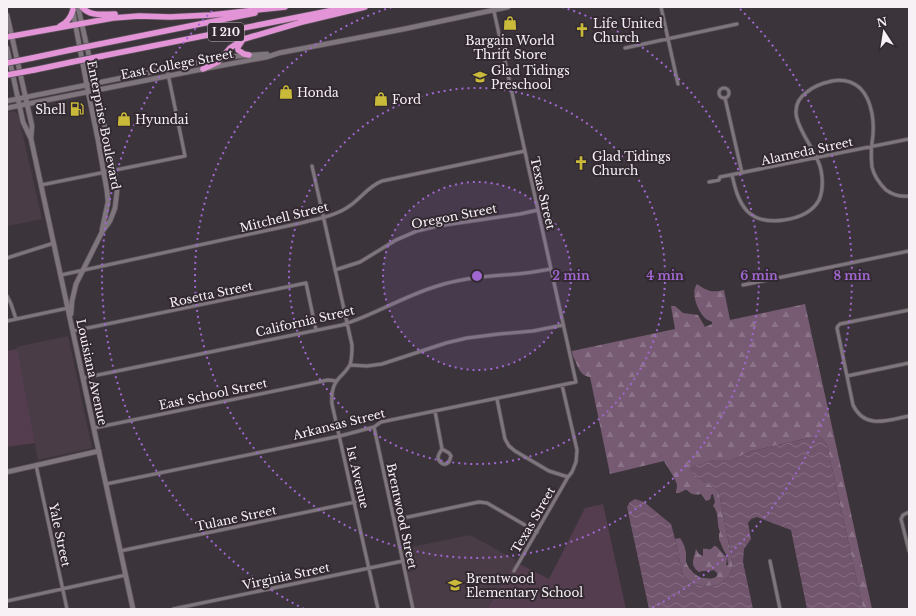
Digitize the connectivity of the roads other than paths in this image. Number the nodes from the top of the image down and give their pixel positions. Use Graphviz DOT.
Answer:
graph roads {
  1 [pos="82,7"];
  2 [pos="286,7"];
  3 [pos="349,7"];
  4 [pos="365,7"];
  5 [pos="508,7"];
  6 [pos="661,7"];
  7 [pos="74,8"];
  8 [pos="493,9"];
  9 [pos="7,15"];
  10 [pos="139,16"];
  11 [pos="82,23"];
  12 [pos="75,24"];
  13 [pos="737,24"];
  14 [pos="54,28"];
  15 [pos="10,36"];
  16 [pos="244,39"];
  17 [pos="668,39"];
  18 [pos="7,48"];
  19 [pos="625,48"];
  20 [pos="279,54"];
  21 [pos="249,55"];
  22 [pos="221,58"];
  23 [pos="7,63"];
  24 [pos="167,69"];
  25 [pos="203,69"];
  26 [pos="7,75"];
  27 [pos="168,76"];
  28 [pos="95,83"];
  29 [pos="678,84"];
  30 [pos="87,85"];
  31 [pos="97,90"];
  32 [pos="88,92"];
  33 [pos="26,96"];
  34 [pos="18,98"];
  35 [pos="725,98"];
  36 [pos="7,101"];
  37 [pos="27,103"];
  38 [pos="19,105"];
  39 [pos="7,108"];
  40 [pos="31,139"];
  41 [pos="909,139"];
  42 [pos="871,147"];
  43 [pos="525,151"];
  44 [pos="816,158"];
  45 [pos="312,166"];
  46 [pos="114,170"];
  47 [pos="104,172"];
  48 [pos="742,173"];
  49 [pos="732,175"];
  50 [pos="709,182"];
  51 [pos="41,185"];
  52 [pos="909,196"];
  53 [pos="538,210"];
  54 [pos="323,217"];
  55 [pos="102,232"];
  56 [pos="54,243"];
  57 [pos="909,251"];
  58 [pos="7,258"];
  59 [pos="551,269"];
  60 [pos="83,270"];
  61 [pos="335,270"];
  62 [pos="61,275"];
  63 [pos="743,285"];
  64 [pos="7,296"];
  65 [pos="69,308"];
  66 [pos="909,310"];
  67 [pos="16,319"];
  68 [pos="7,321"];
  69 [pos="346,323"];
  70 [pos="563,325"];
  71 [pos="316,330"];
  72 [pos="73,332"];
  73 [pos="909,363"];
  74 [pos="350,364"];
  75 [pos="847,376"];
  76 [pos="83,378"];
  77 [pos="336,381"];
  78 [pos="576,382"];
  79 [pos="562,385"];
  80 [pos="497,399"];
  81 [pos="435,411"];
  82 [pos="909,416"];
  83 [pos="374,427"];
  84 [pos="94,428"];
  85 [pos="340,436"];
  86 [pos="442,449"];
  87 [pos="99,451"];
  88 [pos="36,465"];
  89 [pos="7,472"];
  90 [pos="568,477"];
  91 [pos="106,484"];
  92 [pos="355,502"];
  93 [pos="909,512"];
  94 [pos="394,520"];
  95 [pos="537,532"];
  96 [pos="120,551"];
  97 [pos="909,551"];
  98 [pos="403,561"];
  99 [pos="770,561"];
  100 [pos="370,568"];
  101 [pos="514,571"];
  102 [pos="126,575"];
  103 [pos="63,590"];
  104 [pos="7,601"];
  105 [pos="67,609"];
  106 [pos="133,609"];
  107 [pos="173,609"];
  108 [pos="378,609"];
  109 [pos="413,609"];
  110 [pos="780,609"];
  1 -- 10 [label="highway"];
  2 -- 10 [label="highway"];
  2 -- 23 [label="highway, I 210, bridge"];
  3 -- 26 [label="highway, I 210, bridge"];
  4 -- 16 [label="highway"];
  5 -- 8 [label="main road, East College Street"];
  6 -- 17 [label="street"];
  7 -- 11 [label="main road, Enterprise Boulevard"];
  7 -- 12 [label="main road, Enterprise Boulevard"];
  7 -- 14 [label="highway"];
  8 -- 20 [label="main road, East College Street"];
  8 -- 43 [label="street, Texas Street"];
  9 -- 15 [label="main road, Louisiana Avenue"];
  10 -- 11 [label="highway"];
  11 -- 12 [label="highway"];
  11 -- 28 [label="main road, Enterprise Boulevard"];
  12 -- 14 [label="highway"];
  12 -- 30 [label="main road, Enterprise Boulevard"];
  13 -- 17 [label="street"];
  14 -- 15 [label="highway"];
  15 -- 33 [label="main road, Louisiana Avenue"];
  16 -- 21 [label="highway"];
  16 -- 22 [label="highway"];
  17 -- 19 [label="street"];
  17 -- 29 [label="street"];
  18 -- 34 [label="main road, Louisiana Avenue"];
  20 -- 21 [label="main road, East College Street"];
  20 -- 25 [label="main road, East College Street"];
  21 -- 22 [label="main road, East College Street"];
  22 -- 24 [label="main road, East College Street"];
  22 -- 25 [label="highway"];
  24 -- 27 [label="street"];
  24 -- 28 [label="main road, East College Street"];
  25 -- 27 [label="main road, East College Street"];
  27 -- 31 [label="main road, East College Street"];
  27 -- 46 [label="street"];
  28 -- 30 [label="main road, East College Street"];
  28 -- 31 [label="main road, Enterprise Boulevard"];
  30 -- 32 [label="main road, Enterprise Boulevard"];
  30 -- 33 [label="main road, East College Street"];
  31 -- 32 [label="main road, East College Street"];
  31 -- 46 [label="main road, Enterprise Boulevard"];
  32 -- 37 [label="main road, East College Street"];
  32 -- 47 [label="main road, Enterprise Boulevard"];
  33 -- 34 [label="main road, East College Street"];
  33 -- 37 [label="main road, Louisiana Avenue"];
  34 -- 36 [label="main road, East College Street"];
  34 -- 38 [label="main road, Louisiana Avenue"];
  35 -- 48 [label="street"];
  37 -- 38 [label="main road, East College Street"];
  37 -- 40 [label="main road, Louisiana Avenue"];
  38 -- 39 [label="main road, East College Street"];
  38 -- 40 [label="main road, Louisiana Avenue"];
  40 -- 51 [label="main road, Louisiana Avenue"];
  41 -- 42 [label="street, Alameda Street"];
  42 -- 44 [label="street, Alameda Street"];
  42 -- 44 [label="street"];
  42 -- 52 [label="street"];
  43 -- 53 [label="street, Texas Street"];
  43 -- 54 [label="street, Mitchell Street"];
  44 -- 48 [label="street, Alameda Street"];
  44 -- 49 [label="street"];
  45 -- 54 [label="street"];
  46 -- 47 [label="street"];
  46 -- 55 [label="main road, Enterprise Boulevard"];
  47 -- 51 [label="street"];
  47 -- 55 [label="main road, Enterprise Boulevard"];
  48 -- 49 [label="street, Alameda Street"];
  49 -- 50 [label="street, Alameda Street"];
  51 -- 56 [label="main road, Louisiana Avenue"];
  53 -- 59 [label="street, Texas Street"];
  53 -- 61 [label="street, Oregon Street"];
  54 -- 60 [label="street, Mitchell Street"];
  54 -- 61 [label="street"];
  55 -- 60 [label="main road"];
  56 -- 58 [label="street"];
  56 -- 62 [label="main road, Louisiana Avenue"];
  57 -- 63 [label="street"];
  59 -- 69 [label="street, California Street"];
  59 -- 70 [label="street, Texas Street"];
  60 -- 62 [label="street, Mitchell Street"];
  60 -- 65 [label="main road"];
  61 -- 69 [label="street"];
  62 -- 65 [label="main road, Louisiana Avenue"];
  64 -- 67 [label="street"];
  65 -- 67 [label="street"];
  65 -- 72 [label="main road, Louisiana Avenue"];
  66 -- 75 [label="street"];
  67 -- 68 [label="street"];
  69 -- 71 [label="street, California Street"];
  69 -- 74 [label="street"];
  70 -- 74 [label="street"];
  70 -- 78 [label="street, Texas Street"];
  71 -- 72 [label="street, Rosetta Street"];
  71 -- 76 [label="street, California Street"];
  72 -- 76 [label="main road, Louisiana Avenue"];
  73 -- 75 [label="street"];
  74 -- 77 [label="street, 1st Avenue"];
  75 -- 82 [label="street"];
  76 -- 84 [label="main road, Louisiana Avenue"];
  77 -- 84 [label="street, East School Street"];
  77 -- 85 [label="street, 1st Avenue"];
  78 -- 79 [label="street, Arkansas Street"];
  79 -- 80 [label="street, Arkansas Street"];
  79 -- 90 [label="street, Texas Street"];
  80 -- 81 [label="street, Arkansas Street"];
  80 -- 90 [label="street"];
  81 -- 83 [label="street, Arkansas Street"];
  81 -- 86 [label="street"];
  83 -- 85 [label="street, Arkansas Street"];
  83 -- 94 [label="street, Brentwood Street"];
  84 -- 87 [label="main road, Louisiana Avenue"];
  85 -- 91 [label="street, Arkansas Street"];
  85 -- 92 [label="street, 1st Avenue"];
  86 -- 86 [label="street"];
  87 -- 88 [label="main road"];
  87 -- 91 [label="main road, Louisiana Avenue"];
  88 -- 89 [label="main road"];
  88 -- 103 [label="street, Yale Street"];
  90 -- 95 [label="street, Texas Street"];
  91 -- 96 [label="main road, Louisiana Avenue"];
  92 -- 96 [label="street, Tulane Street"];
  92 -- 100 [label="street, 1st Avenue"];
  93 -- 97 [label="street"];
  94 -- 95 [label="street"];
  94 -- 98 [label="street, Brentwood Street"];
  95 -- 101 [label="street, Texas Street"];
  96 -- 102 [label="main road, Louisiana Avenue"];
  98 -- 100 [label="street, Virginia Street"];
  98 -- 109 [label="street, Brentwood Street"];
  99 -- 110 [label="street"];
  100 -- 107 [label="street, Virginia Street"];
  100 -- 108 [label="street, 1st Avenue"];
  102 -- 103 [label="street"];
  102 -- 106 [label="main road, Louisiana Avenue"];
  103 -- 104 [label="street"];
  103 -- 105 [label="street, Yale Street"];
}
